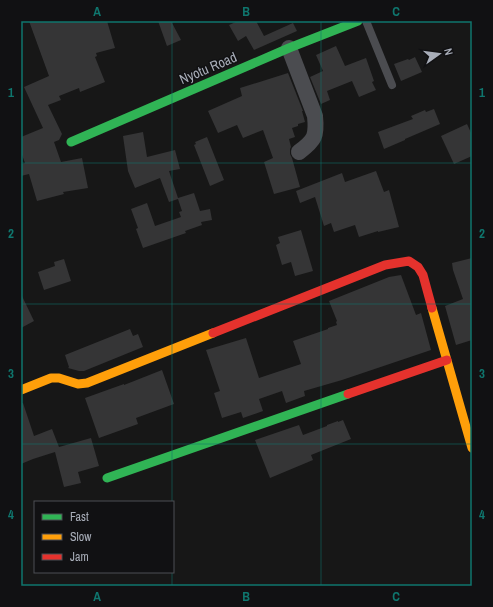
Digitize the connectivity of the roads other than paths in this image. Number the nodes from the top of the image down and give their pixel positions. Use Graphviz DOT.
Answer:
graph roads {
  1 [pos="358,21"];
  2 [pos="366,21"];
  3 [pos="289,48"];
  4 [pos="392,85"];
  5 [pos="71,142"];
  6 [pos="299,152"];
  7 [pos="447,360"];
  8 [pos="21,390"];
  9 [pos="472,448"];
  10 [pos="107,478"];
  1 -- 3 [label="street, Nyotu Road"];
  2 -- 4 [label="lane"];
  3 -- 5 [label="street, Nyotu Road"];
  3 -- 6 [label="street"];
  7 -- 8 [label="street"];
  7 -- 9 [label="street"];
  7 -- 10 [label="street"];
}
